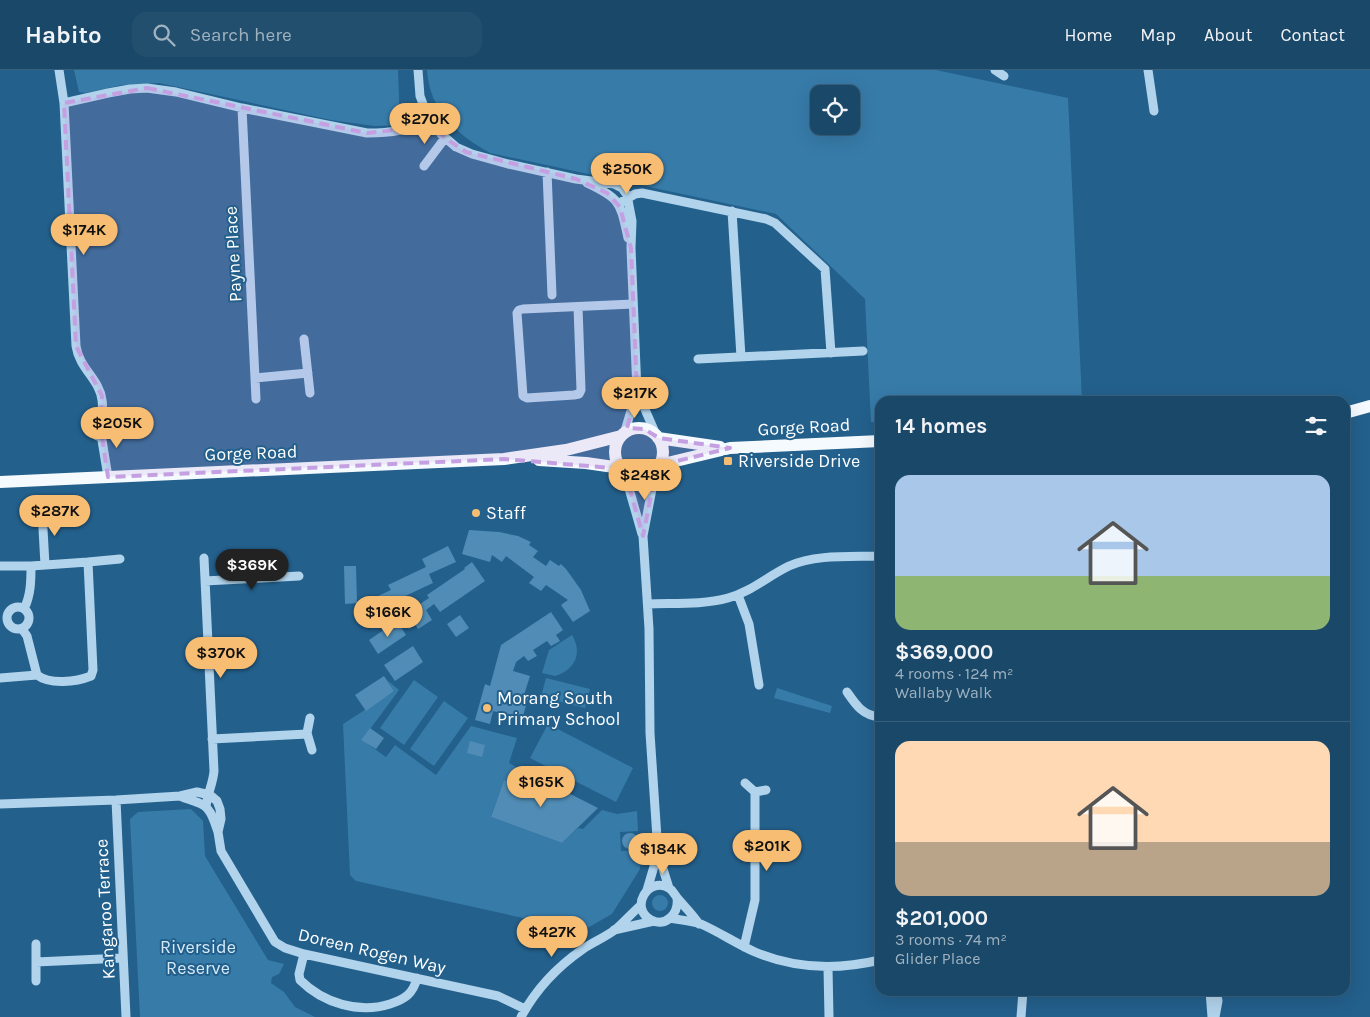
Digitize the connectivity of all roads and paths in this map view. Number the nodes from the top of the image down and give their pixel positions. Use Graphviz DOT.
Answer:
graph roads {
  1 [pos="59,70"];
  2 [pos="418,70"];
  3 [pos="995,70"];
  4 [pos="1148,70"];
  5 [pos="1004,76"];
  6 [pos="64,103"];
  7 [pos="242,108"];
  8 [pos="1154,112"];
  9 [pos="427,115"];
  10 [pos="445,138"];
  11 [pos="424,166"];
  12 [pos="547,172"];
  13 [pos="576,178"];
  14 [pos="628,197"];
  15 [pos="618,204"];
  16 [pos="732,211"];
  17 [pos="631,248"];
  18 [pos="552,295"];
  19 [pos="633,304"];
  20 [pos="578,306"];
  21 [pos="304,339"];
  22 [pos="862,351"];
  23 [pos="831,352"];
  24 [pos="741,357"];
  25 [pos="698,359"];
  26 [pos="308,373"];
  27 [pos="255,378"];
  28 [pos="638,390"];
  29 [pos="310,393"];
  30 [pos="256,399"];
  31 [pos="1370,406"];
  32 [pos="1350,412"];
  33 [pos="100,424"];
  34 [pos="623,435"];
  35 [pos="97,436"];
  36 [pos="658,437"];
  37 [pos="875,441"];
  38 [pos="730,448"];
  39 [pos="504,459"];
  40 [pos="658,467"];
  41 [pos="623,470"];
  42 [pos="108,477"];
  43 [pos="0,482"];
  44 [pos="42,511"];
  45 [pos="643,536"];
  46 [pos="875,556"];
  47 [pos="204,558"];
  48 [pos="120,559"];
  49 [pos="88,562"];
  50 [pos="45,565"];
  51 [pos="0,566"];
  52 [pos="31,566"];
  53 [pos="299,576"];
  54 [pos="205,581"];
  55 [pos="738,595"];
  56 [pos="648,604"];
  57 [pos="24,609"];
  58 [pos="3,619"];
  59 [pos="22,629"];
  60 [pos="37,675"];
  61 [pos="0,678"];
  62 [pos="759,685"];
  63 [pos="847,692"];
  64 [pos="875,716"];
  65 [pos="310,718"];
  66 [pos="307,734"];
  67 [pos="212,739"];
  68 [pos="312,750"];
  69 [pos="745,783"];
  70 [pos="766,790"];
  71 [pos="755,792"];
  72 [pos="207,794"];
  73 [pos="180,796"];
  74 [pos="116,800"];
  75 [pos="0,804"];
  76 [pos="206,807"];
  77 [pos="218,832"];
  78 [pos="658,853"];
  79 [pos="669,888"];
  80 [pos="647,890"];
  81 [pos="677,898"];
  82 [pos="641,905"];
  83 [pos="670,918"];
  84 [pos="654,921"];
  85 [pos="699,924"];
  86 [pos="614,930"];
  87 [pos="36,944"];
  88 [pos="744,947"];
  89 [pos="304,954"];
  90 [pos="123,958"];
  91 [pos="875,961"];
  92 [pos="36,962"];
  93 [pos="828,968"];
  94 [pos="417,978"];
  95 [pos="36,981"];
  96 [pos="1023,996"];
  97 [pos="1211,996"];
  98 [pos="1217,996"];
  99 [pos="523,1013"];
  100 [pos="126,1017"];
  101 [pos="829,1017"];
  102 [pos="1021,1017"];
  103 [pos="1213,1017"];
  1 -- 6 [label="street"];
  2 -- 9 [label="street"];
  3 -- 5 [label="street"];
  4 -- 8 [label="street"];
  6 -- 7 [label="street"];
  6 -- 33 [label="street"];
  7 -- 9 [label="street"];
  7 -- 27 [label="street, Payne Place"];
  9 -- 10 [label="street"];
  10 -- 11 [label="street"];
  10 -- 12 [label="street"];
  12 -- 13 [label="street"];
  12 -- 18 [label="street"];
  13 -- 14 [label="street"];
  13 -- 15 [label="street"];
  14 -- 15 [label="street"];
  14 -- 16 [label="street"];
  14 -- 17 [label="street"];
  15 -- 17 [label="street"];
  16 -- 23 [label="street"];
  16 -- 24 [label="street"];
  17 -- 19 [label="street"];
  19 -- 20 [label="street"];
  19 -- 28 [label="street"];
  20 -- 20 [label="street"];
  21 -- 26 [label="street"];
  22 -- 23 [label="street"];
  23 -- 24 [label="street"];
  24 -- 25 [label="street"];
  26 -- 27 [label="street"];
  26 -- 29 [label="street"];
  27 -- 30 [label="street, Payne Place"];
  28 -- 34 [label="street"];
  28 -- 36 [label="street"];
  31 -- 32 [label="main road"];
  33 -- 35 [label="street"];
  33 -- 42 [label="street"];
  34 -- 36 [label="main road"];
  34 -- 39 [label="main road, Gorge Road"];
  34 -- 41 [label="main road"];
  36 -- 38 [label="main road, Gorge Road"];
  36 -- 40 [label="main road"];
  37 -- 38 [label="main road, Gorge Road"];
  38 -- 40 [label="main road, Gorge Road"];
  39 -- 41 [label="main road, Gorge Road"];
  39 -- 42 [label="main road, Gorge Road"];
  40 -- 41 [label="main road"];
  40 -- 45 [label="street"];
  41 -- 45 [label="street"];
  42 -- 43 [label="main road, Gorge Road"];
  44 -- 50 [label="street"];
  45 -- 56 [label="street"];
  46 -- 55 [label="street"];
  47 -- 54 [label="street"];
  48 -- 49 [label="street"];
  49 -- 50 [label="street"];
  49 -- 60 [label="street"];
  50 -- 52 [label="street"];
  51 -- 52 [label="street"];
  52 -- 57 [label="street"];
  53 -- 54 [label="street"];
  54 -- 67 [label="street"];
  55 -- 56 [label="street"];
  55 -- 62 [label="street"];
  56 -- 78 [label="street"];
  57 -- 58 [label="street"];
  57 -- 59 [label="street"];
  58 -- 59 [label="street"];
  59 -- 60 [label="street"];
  60 -- 61 [label="street"];
  63 -- 64 [label="street"];
  65 -- 66 [label="street"];
  66 -- 67 [label="street"];
  66 -- 68 [label="street"];
  67 -- 72 [label="street"];
  69 -- 71 [label="street"];
  70 -- 71 [label="street"];
  71 -- 88 [label="street"];
  72 -- 73 [label="street"];
  72 -- 76 [label="street"];
  72 -- 77 [label="street, Doreen Rogen Way"];
  73 -- 74 [label="street"];
  73 -- 76 [label="street"];
  74 -- 75 [label="street"];
  74 -- 90 [label="street, Kangaroo Terrace"];
  76 -- 77 [label="street, Doreen Rogen Way"];
  77 -- 89 [label="street, Doreen Rogen Way"];
  78 -- 79 [label="street"];
  78 -- 80 [label="street"];
  79 -- 80 [label="street"];
  79 -- 81 [label="street"];
  80 -- 82 [label="street"];
  81 -- 83 [label="street"];
  81 -- 85 [label="street"];
  82 -- 84 [label="street"];
  82 -- 86 [label="street"];
  83 -- 84 [label="street"];
  83 -- 85 [label="street"];
  84 -- 86 [label="street"];
  85 -- 88 [label="street"];
  86 -- 99 [label="street"];
  87 -- 92 [label="street"];
  88 -- 93 [label="street"];
  89 -- 94 [label="street, Doreen Rogen Way"];
  89 -- 94 [label="street"];
  90 -- 92 [label="street"];
  90 -- 100 [label="street, Kangaroo Terrace"];
  91 -- 93 [label="street"];
  92 -- 95 [label="street"];
  93 -- 101 [label="street"];
  94 -- 99 [label="street, Doreen Rogen Way"];
  96 -- 102 [label="street"];
  97 -- 103 [label="street"];
  98 -- 103 [label="street"];
}
